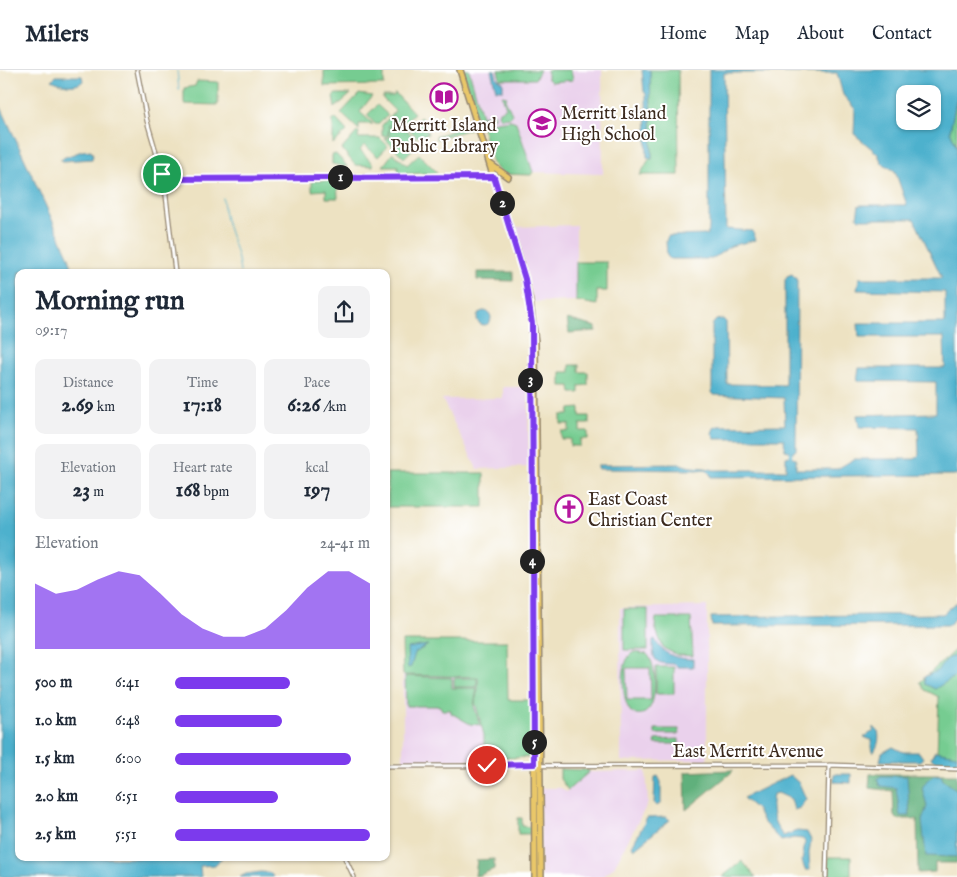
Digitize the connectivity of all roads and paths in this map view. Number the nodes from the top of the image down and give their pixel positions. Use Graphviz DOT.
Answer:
graph roads {
  1 [pos="137,70"];
  2 [pos="460,70"];
  3 [pos="488,162"];
  4 [pos="494,177"];
  5 [pos="508,177"];
  6 [pos="164,179"];
  7 [pos="175,269"];
  8 [pos="537,764"];
  9 [pos="828,765"];
  10 [pos="390,766"];
  11 [pos="957,769"];
  12 [pos="537,809"];
  13 [pos="538,848"];
  14 [pos="346,861"];
  15 [pos="354,877"];
  16 [pos="535,877"];
  17 [pos="541,877"];
  18 [pos="826,877"];
  1 -- 6 [label="street"];
  2 -- 3 [label="main road"];
  3 -- 4 [label="main road"];
  3 -- 5 [label="main road"];
  4 -- 6 [label="street"];
  4 -- 8 [label="main road"];
  6 -- 7 [label="street"];
  8 -- 9 [label="street, East Merritt Avenue"];
  8 -- 10 [label="street, East Merritt Avenue"];
  8 -- 12 [label="main road"];
  8 -- 12 [label="main road"];
  9 -- 11 [label="street, East Merritt Avenue"];
  9 -- 18 [label="street"];
  12 -- 13 [label="main road"];
  12 -- 13 [label="main road"];
  13 -- 16 [label="main road"];
  13 -- 17 [label="main road"];
  14 -- 15 [label="street"];
}
